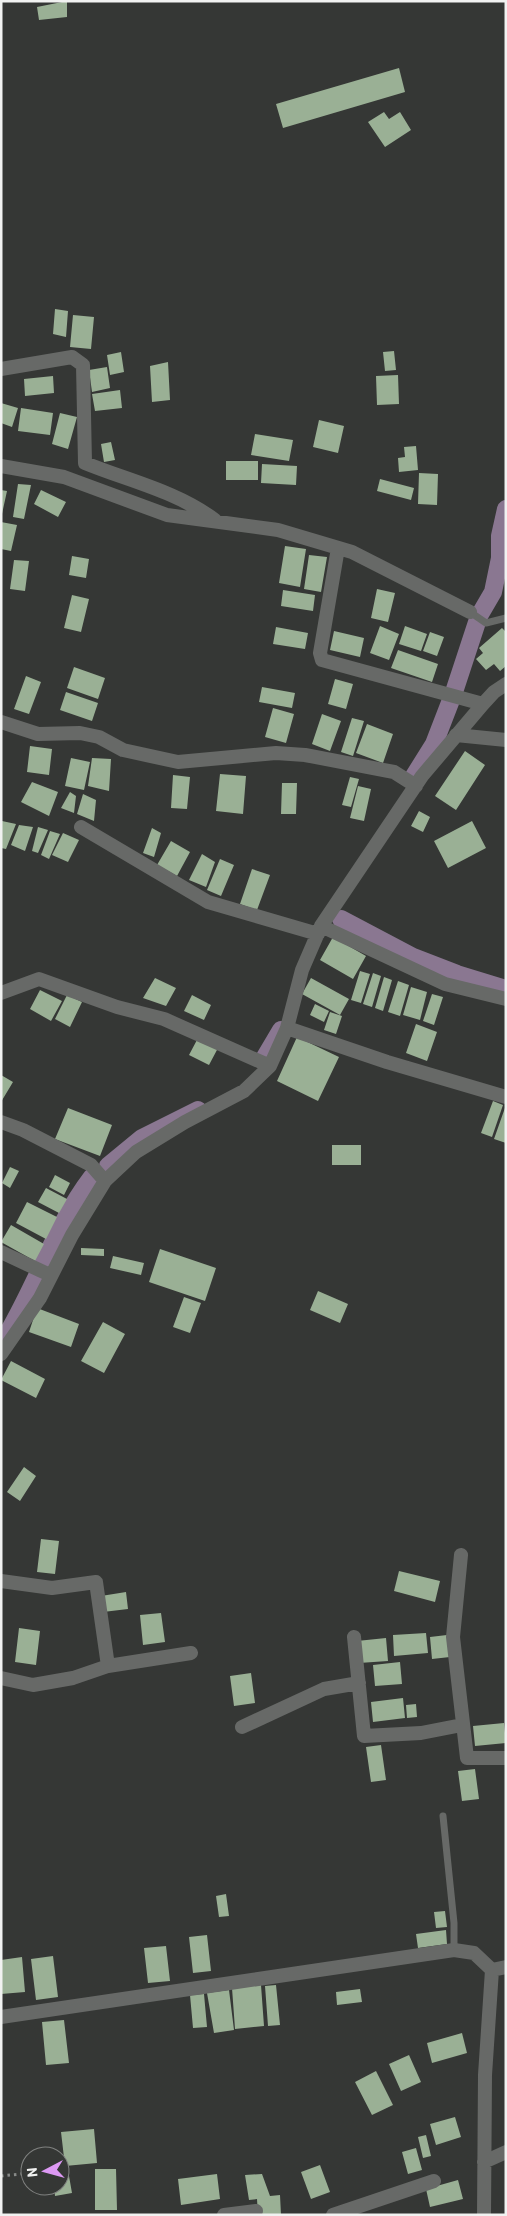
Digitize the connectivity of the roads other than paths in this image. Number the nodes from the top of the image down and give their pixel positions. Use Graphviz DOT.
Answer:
graph roads {
  1 [pos="1,369"];
  2 [pos="1,466"];
  3 [pos="218,522"];
  4 [pos="338,548"];
  5 [pos="470,612"];
  6 [pos="506,618"];
  7 [pos="506,684"];
  8 [pos="483,704"];
  9 [pos="1,722"];
  10 [pos="456,735"];
  11 [pos="506,740"];
  12 [pos="416,786"];
  13 [pos="80,827"];
  14 [pos="319,930"];
  15 [pos="1,994"];
  16 [pos="506,999"];
  17 [pos="287,1028"];
  18 [pos="270,1066"];
  19 [pos="506,1097"];
  20 [pos="1,1122"];
  21 [pos="105,1181"];
  22 [pos="1,1252"];
  23 [pos="44,1272"];
  24 [pos="1,1354"];
  25 [pos="461,1555"];
  26 [pos="1,1581"];
  27 [pos="354,1637"];
  28 [pos="191,1653"];
  29 [pos="108,1666"];
  30 [pos="1,1678"];
  31 [pos="359,1683"];
  32 [pos="462,1725"];
  33 [pos="242,1727"];
  34 [pos="506,1758"];
  35 [pos="443,1816"];
  36 [pos="454,1950"];
  37 [pos="506,1967"];
  38 [pos="492,1970"];
  39 [pos="1,2017"];
  40 [pos="506,2152"];
  41 [pos="484,2162"];
  42 [pos="434,2181"];
  43 [pos="256,2211"];
  44 [pos="224,2215"];
  45 [pos="333,2215"];
  46 [pos="484,2215"];
  1 -- 3 [label="street"];
  2 -- 3 [label="street"];
  3 -- 4 [label="street"];
  4 -- 5 [label="street"];
  4 -- 8 [label="street"];
  5 -- 6 [label="lane"];
  7 -- 8 [label="street"];
  8 -- 10 [label="street"];
  9 -- 12 [label="street"];
  10 -- 11 [label="street"];
  10 -- 12 [label="street"];
  12 -- 14 [label="street"];
  13 -- 14 [label="street"];
  14 -- 16 [label="street"];
  14 -- 17 [label="street"];
  15 -- 18 [label="street"];
  17 -- 18 [label="street"];
  17 -- 19 [label="street"];
  18 -- 21 [label="street"];
  20 -- 21 [label="street"];
  21 -- 23 [label="street"];
  22 -- 23 [label="street"];
  23 -- 24 [label="street"];
  25 -- 32 [label="street"];
  26 -- 29 [label="street"];
  27 -- 31 [label="street"];
  28 -- 29 [label="street"];
  29 -- 30 [label="street"];
  31 -- 32 [label="street"];
  31 -- 33 [label="street"];
  32 -- 34 [label="street"];
  35 -- 36 [label="lane"];
  36 -- 38 [label="street"];
  36 -- 39 [label="street"];
  37 -- 38 [label="street"];
  38 -- 41 [label="street"];
  40 -- 41 [label="street"];
  41 -- 46 [label="street"];
  42 -- 45 [label="street"];
  43 -- 44 [label="street"];
}
